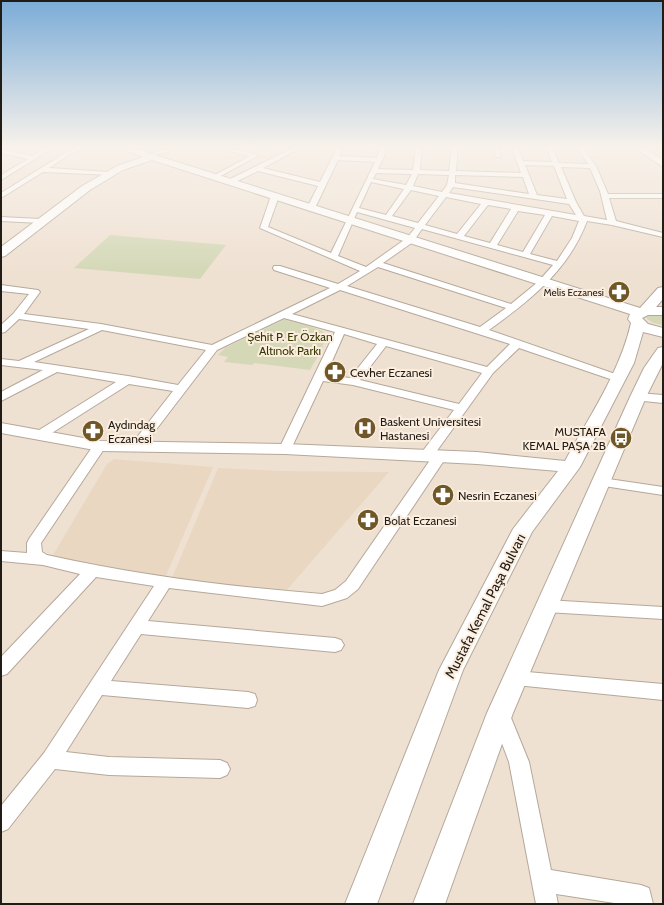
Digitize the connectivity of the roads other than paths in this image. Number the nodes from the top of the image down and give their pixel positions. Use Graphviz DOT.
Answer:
graph roads {
  1 [pos="14,188"];
  2 [pos="86,188"];
  3 [pos="249,188"];
  4 [pos="321,188"];
  5 [pos="366,188"];
  6 [pos="408,188"];
  7 [pos="415,188"];
  8 [pos="448,188"];
  9 [pos="475,188"];
  10 [pos="531,188"];
  11 [pos="567,188"];
  12 [pos="603,188"];
  13 [pos="444,194"];
  14 [pos="1,196"];
  15 [pos="275,196"];
  16 [pos="534,196"];
  17 [pos="605,196"];
  18 [pos="663,196"];
  19 [pos="486,202"];
  20 [pos="572,202"];
  21 [pos="310,208"];
  22 [pos="516,208"];
  23 [pos="356,209"];
  24 [pos="550,213"];
  25 [pos="388,217"];
  26 [pos="1,219"];
  27 [pos="581,219"];
  28 [pos="349,220"];
  29 [pos="41,221"];
  30 [pos="612,223"];
  31 [pos="420,226"];
  32 [pos="663,235"];
  33 [pos="459,237"];
  34 [pos="410,240"];
  35 [pos="492,246"];
  36 [pos="1,253"];
  37 [pos="525,255"];
  38 [pos="333,257"];
  39 [pos="376,264"];
  40 [pos="558,264"];
  41 [pos="277,268"];
  42 [pos="367,271"];
  43 [pos="543,282"];
  44 [pos="338,287"];
  45 [pos="1,288"];
  46 [pos="663,291"];
  47 [pos="514,308"];
  48 [pos="663,311"];
  49 [pos="282,314"];
  50 [pos="17,316"];
  51 [pos="641,316"];
  52 [pos="101,327"];
  53 [pos="1,330"];
  54 [pos="341,330"];
  55 [pos="481,331"];
  56 [pos="663,333"];
  57 [pos="384,342"];
  58 [pos="516,344"];
  59 [pos="213,348"];
  60 [pos="661,357"];
  61 [pos="1,362"];
  62 [pos="21,364"];
  63 [pos="56,368"];
  64 [pos="489,371"];
  65 [pos="319,377"];
  66 [pos="617,378"];
  67 [pos="128,379"];
  68 [pos="353,382"];
  69 [pos="181,389"];
  70 [pos="1,397"];
  71 [pos="638,397"];
  72 [pos="663,399"];
  73 [pos="462,408"];
  74 [pos="1,428"];
  75 [pos="40,435"];
  76 [pos="137,445"];
  77 [pos="100,446"];
  78 [pos="285,449"];
  79 [pos="433,456"];
  80 [pos="571,466"];
  81 [pos="602,482"];
  82 [pos="663,491"];
  83 [pos="1,556"];
  84 [pos="43,560"];
  85 [pos="92,571"];
  86 [pos="165,582"];
  87 [pos="546,606"];
  88 [pos="663,613"];
  89 [pos="136,627"];
  90 [pos="335,645"];
  91 [pos="1,669"];
  92 [pos="516,678"];
  93 [pos="98,687"];
  94 [pos="663,692"];
  95 [pos="248,700"];
  96 [pos="500,713"];
  97 [pos="51,759"];
  98 [pos="220,769"];
  99 [pos="1,822"];
  100 [pos="542,880"];
  101 [pos="361,904"];
  102 [pos="429,904"];
  103 [pos="547,904"];
  104 [pos="642,904"];
  1 -- 14 [label="street"];
  2 -- 29 [label="main road"];
  3 -- 15 [label="main road"];
  4 -- 21 [label="street"];
  5 -- 23 [label="street"];
  6 -- 25 [label="street"];
  7 -- 13 [label="street"];
  8 -- 13 [label="street"];
  9 -- 16 [label="street"];
  10 -- 16 [label="street"];
  11 -- 20 [label="street"];
  12 -- 17 [label="street"];
  13 -- 19 [label="street"];
  13 -- 31 [label="street"];
  15 -- 21 [label="main road"];
  15 -- 38 [label="street"];
  16 -- 20 [label="street"];
  17 -- 18 [label="street"];
  17 -- 30 [label="street"];
  19 -- 22 [label="street"];
  19 -- 33 [label="street"];
  20 -- 27 [label="street"];
  21 -- 28 [label="main road"];
  22 -- 24 [label="street"];
  22 -- 35 [label="street"];
  23 -- 25 [label="street"];
  23 -- 28 [label="street"];
  24 -- 27 [label="street"];
  24 -- 37 [label="street"];
  25 -- 31 [label="street"];
  26 -- 29 [label="street"];
  27 -- 30 [label="street"];
  27 -- 40 [label="street"];
  28 -- 34 [label="main road"];
  28 -- 38 [label="street"];
  29 -- 36 [label="main road"];
  30 -- 32 [label="street"];
  31 -- 33 [label="street"];
  31 -- 34 [label="street"];
  33 -- 35 [label="street"];
  34 -- 39 [label="street"];
  34 -- 43 [label="main road"];
  35 -- 37 [label="street"];
  37 -- 40 [label="street"];
  38 -- 42 [label="street"];
  39 -- 42 [label="street"];
  39 -- 47 [label="street"];
  40 -- 43 [label="street"];
  41 -- 44 [label="street"];
  42 -- 44 [label="street"];
  43 -- 47 [label="street"];
  43 -- 51 [label="main road"];
  44 -- 49 [label="street"];
  44 -- 55 [label="street"];
  45 -- 50 [label="street"];
  46 -- 51 [label="main road, Mustafa Kemal Paşa Bulvarı"];
  47 -- 55 [label="street"];
  48 -- 51 [label="main road"];
  49 -- 54 [label="street"];
  49 -- 59 [label="street"];
  50 -- 52 [label="street"];
  50 -- 53 [label="street"];
  51 -- 56 [label="main road"];
  51 -- 66 [label="main road, Mustafa Kemal Paşa Bulvarı"];
  52 -- 59 [label="street"];
  52 -- 62 [label="street"];
  54 -- 57 [label="street"];
  54 -- 65 [label="street"];
  55 -- 58 [label="street"];
  57 -- 64 [label="street"];
  57 -- 68 [label="street"];
  58 -- 64 [label="street"];
  58 -- 66 [label="street"];
  59 -- 69 [label="street"];
  60 -- 71 [label="main road"];
  61 -- 62 [label="street"];
  62 -- 63 [label="street"];
  63 -- 67 [label="street"];
  63 -- 70 [label="street"];
  64 -- 73 [label="street"];
  65 -- 68 [label="street"];
  65 -- 78 [label="street"];
  66 -- 80 [label="main road, Mustafa Kemal Paşa Bulvarı"];
  67 -- 69 [label="street"];
  67 -- 75 [label="street"];
  68 -- 73 [label="street"];
  69 -- 76 [label="street"];
  71 -- 72 [label="street"];
  71 -- 81 [label="main road"];
  73 -- 79 [label="street"];
  74 -- 75 [label="main road"];
  75 -- 77 [label="main road"];
  76 -- 77 [label="main road"];
  76 -- 78 [label="main road"];
  77 -- 84 [label="street"];
  78 -- 79 [label="main road"];
  79 -- 80 [label="main road"];
  79 -- 86 [label="street"];
  80 -- 101 [label="main road, Mustafa Kemal Paşa Bulvarı"];
  81 -- 82 [label="street"];
  81 -- 87 [label="main road"];
  83 -- 84 [label="street"];
  84 -- 85 [label="street"];
  85 -- 86 [label="street"];
  85 -- 91 [label="street"];
  86 -- 89 [label="street"];
  87 -- 88 [label="street"];
  87 -- 92 [label="main road"];
  89 -- 90 [label="street"];
  89 -- 93 [label="street"];
  92 -- 94 [label="street"];
  92 -- 96 [label="main road"];
  93 -- 95 [label="street"];
  93 -- 97 [label="street"];
  96 -- 100 [label="street"];
  96 -- 102 [label="main road"];
  97 -- 98 [label="street"];
  97 -- 99 [label="street"];
  100 -- 103 [label="street"];
  100 -- 104 [label="street"];
}
